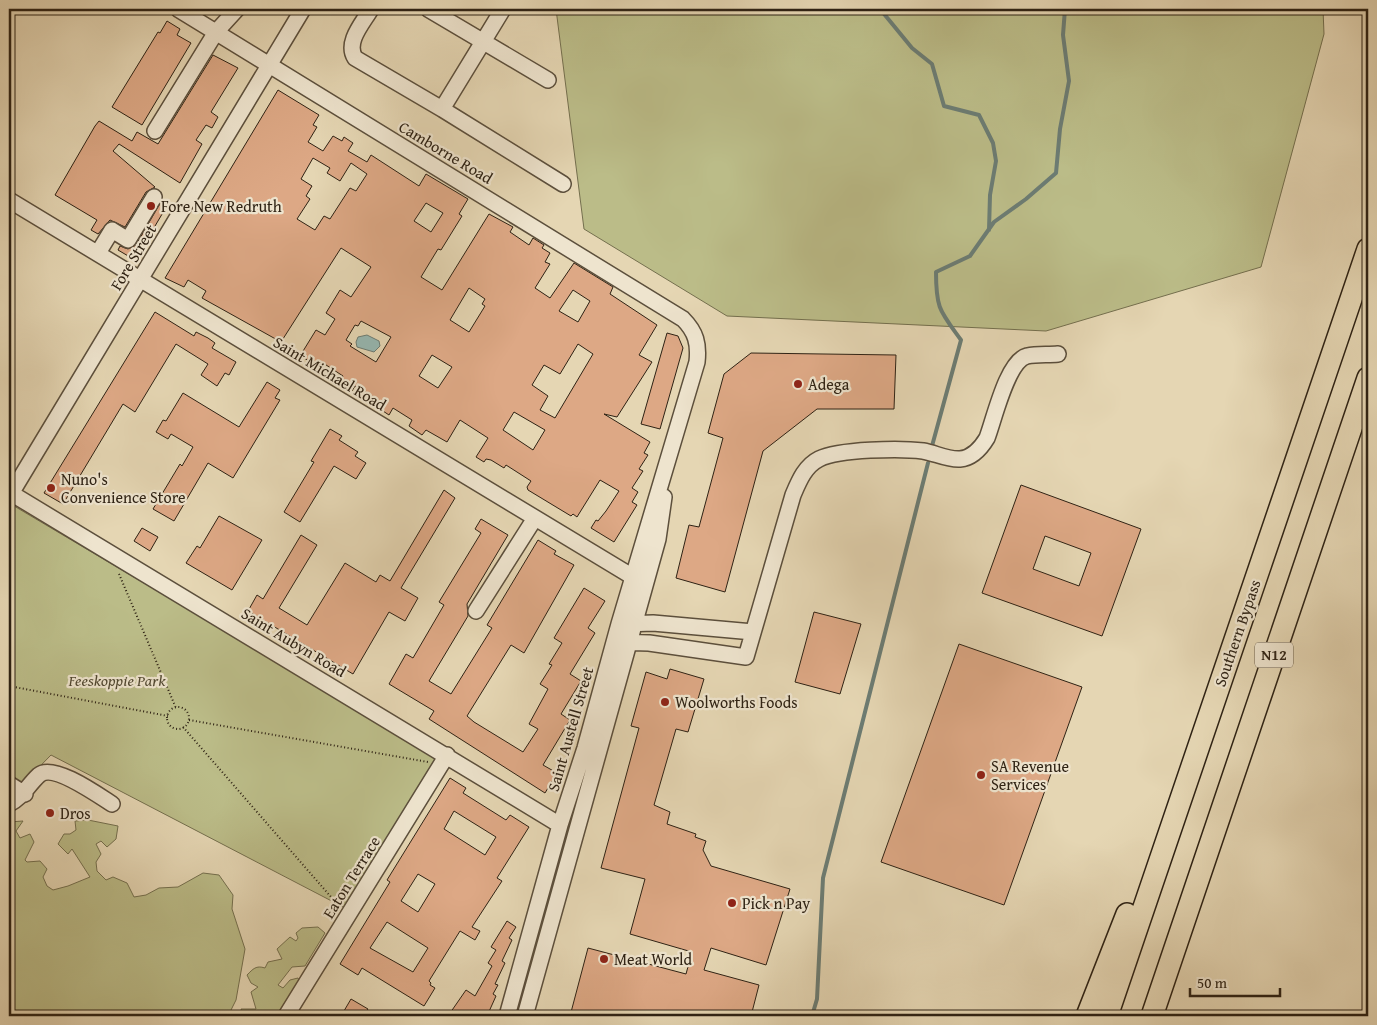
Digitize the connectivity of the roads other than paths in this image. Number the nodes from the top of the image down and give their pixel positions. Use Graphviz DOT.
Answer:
graph roads {
  1 [pos="178,9"];
  2 [pos="237,9"];
  3 [pos="303,9"];
  4 [pos="371,9"];
  5 [pos="428,9"];
  6 [pos="503,9"];
  7 [pos="216,32"];
  8 [pos="484,42"];
  9 [pos="270,64"];
  10 [pos="548,80"];
  11 [pos="442,109"];
  12 [pos="155,131"];
  13 [pos="563,184"];
  14 [pos="154,197"];
  15 [pos="9,200"];
  16 [pos="1368,249"];
  17 [pos="98,253"];
  18 [pos="141,279"];
  19 [pos="693,329"];
  20 [pos="1058,354"];
  21 [pos="1368,378"];
  22 [pos="10,494"];
  23 [pos="535,518"];
  24 [pos="638,582"];
  25 [pos="476,611"];
  26 [pos="654,622"];
  27 [pos="626,624"];
  28 [pos="753,632"];
  29 [pos="621,642"];
  30 [pos="670,646"];
  31 [pos="618,679"];
  32 [pos="1197,748"];
  33 [pos="444,760"];
  34 [pos="9,784"];
  35 [pos="25,794"];
  36 [pos="9,804"];
  37 [pos="112,804"];
  38 [pos="560,825"];
  39 [pos="286,1016"];
  40 [pos="507,1016"];
  41 [pos="525,1016"];
  42 [pos="1087,1016"];
  43 [pos="1107,1016"];
  44 [pos="1152,1016"];
  1 -- 7 [label="street, Camborne Road"];
  2 -- 7 [label="street"];
  3 -- 9 [label="street, Fore Street"];
  4 -- 11 [label="street"];
  5 -- 8 [label="street"];
  6 -- 8 [label="street"];
  7 -- 9 [label="street, Camborne Road"];
  7 -- 12 [label="street"];
  8 -- 10 [label="street"];
  8 -- 11 [label="street"];
  9 -- 18 [label="street, Fore Street"];
  9 -- 19 [label="street, Camborne Road"];
  11 -- 13 [label="street"];
  14 -- 17 [label="street"];
  15 -- 17 [label="street, Saint Michael Road"];
  16 -- 32 [label="highway, Southern Bypass / N12"];
  17 -- 18 [label="street, Saint Michael Road"];
  18 -- 22 [label="street, Fore Street"];
  18 -- 23 [label="street, Saint Michael Road"];
  19 -- 24 [label="street, Saint Austell Street"];
  20 -- 28 [label="street"];
  21 -- 44 [label="highway, N12"];
  22 -- 33 [label="street, Saint Aubyn Road"];
  23 -- 24 [label="street, Saint Michael Road"];
  23 -- 25 [label="street"];
  24 -- 26 [label="street"];
  24 -- 27 [label="street, Saint Austell Street"];
  26 -- 27 [label="street"];
  26 -- 28 [label="street"];
  27 -- 29 [label="street, Saint Austell Street"];
  28 -- 30 [label="street"];
  29 -- 30 [label="street"];
  29 -- 31 [label="street, Saint Austell Street"];
  29 -- 38 [label="street, Saint Austell Street"];
  30 -- 31 [label="street"];
  31 -- 41 [label="street, Saint Austell Street"];
  32 -- 42 [label="highway"];
  32 -- 43 [label="highway, Southern Bypass / N12"];
  33 -- 38 [label="street, Saint Aubyn Road"];
  33 -- 39 [label="street, Eaton Terrace"];
  34 -- 35 [label="street"];
  35 -- 36 [label="street"];
  35 -- 37 [label="street"];
  38 -- 40 [label="street, Saint Austell Street"];
}
